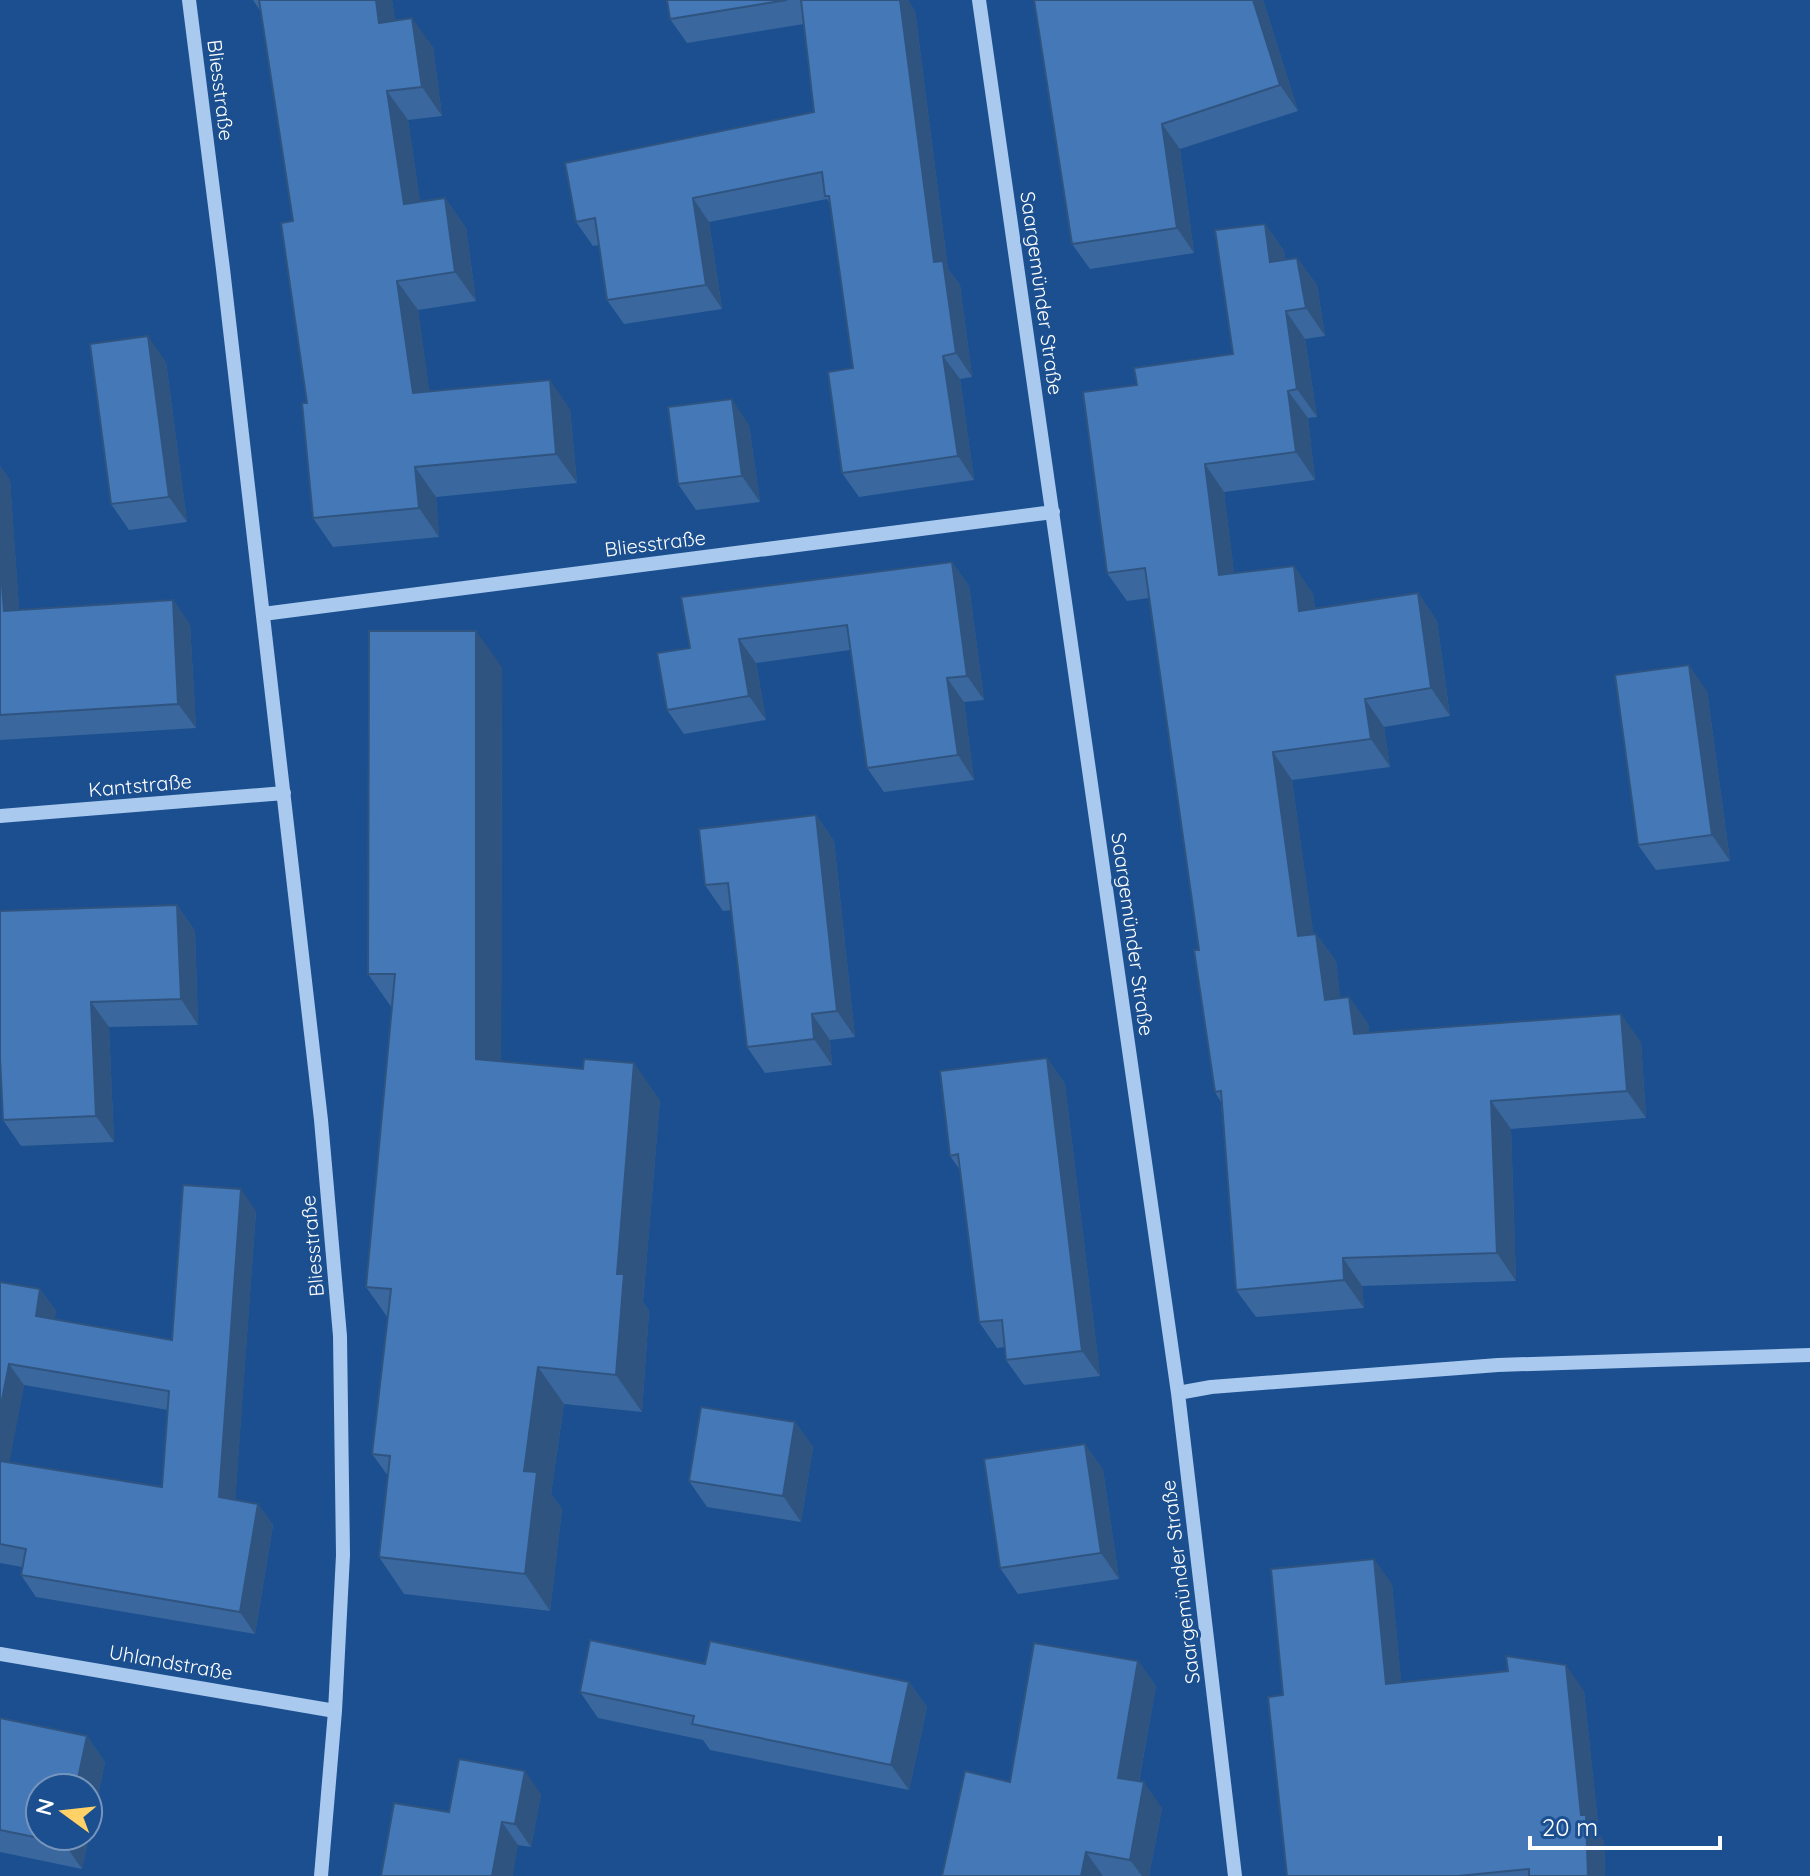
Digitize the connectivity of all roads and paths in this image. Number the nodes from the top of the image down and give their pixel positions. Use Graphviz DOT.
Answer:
graph roads {
  1 [pos="189,0"];
  2 [pos="979,0"];
  3 [pos="1053,512"];
  4 [pos="263,614"];
  5 [pos="284,793"];
  6 [pos="0,816"];
  7 [pos="1810,1355"];
  8 [pos="1178,1393"];
  9 [pos="0,1654"];
  10 [pos="335,1711"];
  11 [pos="321,1876"];
  12 [pos="1235,1876"];
  1 -- 4 [label="street, Bliesstraße"];
  2 -- 3 [label="street, Saargemünder Straße"];
  3 -- 4 [label="street, Bliesstraße"];
  3 -- 8 [label="street, Saargemünder Straße"];
  4 -- 5 [label="street, Bliesstraße"];
  5 -- 6 [label="street, Kantstraße"];
  5 -- 10 [label="street, Bliesstraße"];
  7 -- 8 [label="street"];
  8 -- 12 [label="street, Saargemünder Straße"];
  9 -- 10 [label="street, Uhlandstraße"];
  10 -- 11 [label="street, Bliesstraße"];
}
